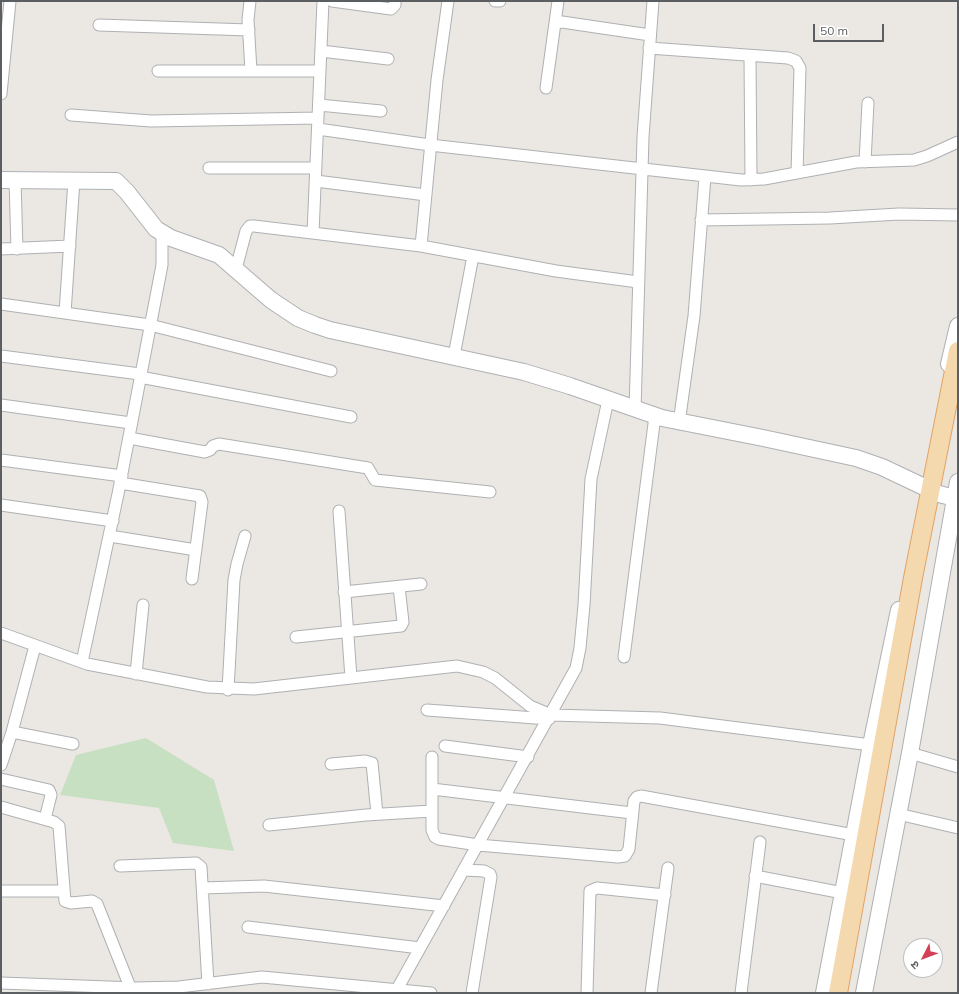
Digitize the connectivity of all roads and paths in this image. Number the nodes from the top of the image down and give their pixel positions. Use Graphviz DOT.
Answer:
graph roads {
  1 [pos="10,1"];
  2 [pos="250,1"];
  3 [pos="323,1"];
  4 [pos="332,1"];
  5 [pos="395,1"];
  6 [pos="448,1"];
  7 [pos="495,1"];
  8 [pos="500,1"];
  9 [pos="558,1"];
  10 [pos="653,1"];
  11 [pos="373,4"];
  12 [pos="555,23"];
  13 [pos="99,25"];
  14 [pos="4,30"];
  15 [pos="249,30"];
  16 [pos="650,35"];
  17 [pos="649,48"];
  18 [pos="321,51"];
  19 [pos="750,56"];
  20 [pos="388,59"];
  21 [pos="158,71"];
  22 [pos="251,71"];
  23 [pos="320,71"];
  24 [pos="2,74"];
  25 [pos="546,88"];
  26 [pos="1,94"];
  27 [pos="868,103"];
  28 [pos="319,105"];
  29 [pos="381,111"];
  30 [pos="71,115"];
  31 [pos="318,124"];
  32 [pos="958,142"];
  33 [pos="430,145"];
  34 [pos="865,162"];
  35 [pos="209,168"];
  36 [pos="316,168"];
  37 [pos="642,168"];
  38 [pos="797,173"];
  39 [pos="705,177"];
  40 [pos="8,180"];
  41 [pos="74,180"];
  42 [pos="751,180"];
  43 [pos="316,181"];
  44 [pos="426,195"];
  45 [pos="958,215"];
  46 [pos="702,220"];
  47 [pos="313,233"];
  48 [pos="162,234"];
  49 [pos="70,246"];
  50 [pos="421,246"];
  51 [pos="1,249"];
  52 [pos="17,249"];
  53 [pos="473,256"];
  54 [pos="236,269"];
  55 [pos="638,282"];
  56 [pos="1,304"];
  57 [pos="65,313"];
  58 [pos="150,325"];
  59 [pos="958,326"];
  60 [pos="958,351"];
  61 [pos="1,356"];
  62 [pos="454,356"];
  63 [pos="331,372"];
  64 [pos="140,375"];
  65 [pos="958,395"];
  66 [pos="608,400"];
  67 [pos="1,405"];
  68 [pos="635,410"];
  69 [pos="655,416"];
  70 [pos="351,417"];
  71 [pos="679,422"];
  72 [pos="131,423"];
  73 [pos="129,438"];
  74 [pos="1,460"];
  75 [pos="121,479"];
  76 [pos="490,492"];
  77 [pos="945,496"];
  78 [pos="1,505"];
  79 [pos="339,511"];
  80 [pos="113,521"];
  81 [pos="110,536"];
  82 [pos="245,536"];
  83 [pos="196,550"];
  84 [pos="192,579"];
  85 [pos="421,584"];
  86 [pos="399,587"];
  87 [pos="344,592"];
  88 [pos="143,605"];
  89 [pos="347,632"];
  90 [pos="1,633"];
  91 [pos="296,637"];
  92 [pos="35,646"];
  93 [pos="624,657"];
  94 [pos="82,662"];
  95 [pos="136,674"];
  96 [pos="351,678"];
  97 [pos="228,690"];
  98 [pos="427,710"];
  99 [pos="550,717"];
  100 [pos="12,732"];
  101 [pos="73,744"];
  102 [pos="871,745"];
  103 [pos="445,746"];
  104 [pos="910,752"];
  105 [pos="432,757"];
  106 [pos="528,757"];
  107 [pos="331,764"];
  108 [pos="1,765"];
  109 [pos="958,767"];
  110 [pos="1,779"];
  111 [pos="432,789"];
  112 [pos="505,797"];
  113 [pos="1,807"];
  114 [pos="432,811"];
  115 [pos="632,813"];
  116 [pos="377,814"];
  117 [pos="898,814"];
  118 [pos="45,819"];
  119 [pos="269,825"];
  120 [pos="958,828"];
  121 [pos="854,835"];
  122 [pos="760,842"];
  123 [pos="478,845"];
  124 [pos="120,866"];
  125 [pos="668,868"];
  126 [pos="464,870"];
  127 [pos="755,876"];
  128 [pos="203,888"];
  129 [pos="1,891"];
  130 [pos="63,891"];
  131 [pos="843,893"];
  132 [pos="665,895"];
  133 [pos="444,906"];
  134 [pos="248,927"];
  135 [pos="420,948"];
  136 [pos="1,983"];
  137 [pos="208,984"];
  138 [pos="137,989"];
  139 [pos="396,991"];
  140 [pos="431,993"];
  141 [pos="472,993"];
  142 [pos="587,993"];
  143 [pos="651,993"];
  144 [pos="741,993"];
  145 [pos="824,993"];
  146 [pos="838,993"];
  147 [pos="848,993"];
  148 [pos="864,993"];
  1 -- 14 [label="street"];
  2 -- 15 [label="street"];
  3 -- 18 [label="street"];
  4 -- 11 [label="street"];
  5 -- 11 [label="street"];
  6 -- 33 [label="street"];
  7 -- 8 [label="street"];
  9 -- 12 [label="street"];
  10 -- 16 [label="street"];
  12 -- 16 [label="street"];
  12 -- 25 [label="street"];
  13 -- 15 [label="street"];
  14 -- 24 [label="street"];
  15 -- 22 [label="street"];
  16 -- 17 [label="street"];
  17 -- 19 [label="street"];
  17 -- 37 [label="street"];
  18 -- 20 [label="street"];
  18 -- 23 [label="street"];
  19 -- 38 [label="street"];
  19 -- 42 [label="street"];
  21 -- 22 [label="street"];
  22 -- 23 [label="street"];
  23 -- 28 [label="street"];
  24 -- 26 [label="street"];
  27 -- 34 [label="street"];
  28 -- 29 [label="street"];
  28 -- 31 [label="street"];
  30 -- 31 [label="street"];
  31 -- 33 [label="street"];
  31 -- 36 [label="street"];
  32 -- 34 [label="street"];
  33 -- 37 [label="street"];
  33 -- 44 [label="street"];
  34 -- 38 [label="street"];
  35 -- 36 [label="street"];
  36 -- 43 [label="street"];
  37 -- 39 [label="street"];
  37 -- 55 [label="street"];
  38 -- 42 [label="street"];
  39 -- 42 [label="street"];
  39 -- 46 [label="street"];
  40 -- 41 [label="main road"];
  40 -- 52 [label="street"];
  41 -- 48 [label="main road"];
  41 -- 49 [label="street"];
  43 -- 44 [label="street"];
  43 -- 47 [label="street"];
  44 -- 50 [label="street"];
  45 -- 46 [label="street"];
  46 -- 71 [label="street"];
  47 -- 50 [label="street"];
  47 -- 54 [label="street"];
  48 -- 54 [label="main road"];
  48 -- 58 [label="street"];
  49 -- 52 [label="street"];
  49 -- 57 [label="street"];
  50 -- 53 [label="street"];
  51 -- 52 [label="street"];
  53 -- 55 [label="street"];
  53 -- 62 [label="street"];
  54 -- 62 [label="main road"];
  55 -- 68 [label="street"];
  56 -- 57 [label="street"];
  57 -- 58 [label="street"];
  58 -- 63 [label="street"];
  58 -- 64 [label="street"];
  59 -- 77 [label="main road"];
  60 -- 77 [label="main road"];
  61 -- 64 [label="street"];
  62 -- 66 [label="main road"];
  64 -- 70 [label="street"];
  64 -- 72 [label="street"];
  65 -- 77 [label="main road"];
  66 -- 68 [label="main road"];
  66 -- 99 [label="street"];
  67 -- 72 [label="street"];
  68 -- 69 [label="main road"];
  69 -- 71 [label="main road"];
  69 -- 93 [label="street"];
  71 -- 77 [label="main road"];
  72 -- 73 [label="street"];
  73 -- 75 [label="street"];
  73 -- 76 [label="street"];
  74 -- 75 [label="street"];
  75 -- 80 [label="street"];
  75 -- 83 [label="street"];
  77 -- 102 [label="main road"];
  77 -- 104 [label="main road"];
  77 -- 146 [label="main road"];
  77 -- 147 [label="main road"];
  78 -- 80 [label="street"];
  79 -- 87 [label="street"];
  80 -- 81 [label="street"];
  81 -- 83 [label="street"];
  81 -- 94 [label="street"];
  82 -- 97 [label="street"];
  83 -- 84 [label="street"];
  85 -- 86 [label="street"];
  86 -- 87 [label="street"];
  86 -- 89 [label="street"];
  87 -- 89 [label="street"];
  88 -- 95 [label="street"];
  89 -- 91 [label="street"];
  89 -- 96 [label="street"];
  90 -- 92 [label="street"];
  92 -- 94 [label="street"];
  92 -- 100 [label="street"];
  94 -- 95 [label="street"];
  95 -- 97 [label="street"];
  96 -- 97 [label="street"];
  96 -- 99 [label="street"];
  98 -- 99 [label="street"];
  99 -- 102 [label="street"];
  99 -- 106 [label="street"];
  100 -- 101 [label="street"];
  100 -- 108 [label="street"];
  102 -- 121 [label="main road"];
  103 -- 106 [label="street"];
  104 -- 109 [label="street"];
  104 -- 117 [label="main road"];
  105 -- 111 [label="street"];
  106 -- 112 [label="street"];
  107 -- 116 [label="street"];
  110 -- 118 [label="street"];
  111 -- 112 [label="street"];
  111 -- 114 [label="street"];
  112 -- 115 [label="street"];
  112 -- 123 [label="street"];
  113 -- 118 [label="street"];
  114 -- 116 [label="street"];
  114 -- 123 [label="street"];
  115 -- 121 [label="street"];
  115 -- 123 [label="street"];
  116 -- 119 [label="street"];
  117 -- 120 [label="street"];
  117 -- 148 [label="main road"];
  118 -- 130 [label="street"];
  121 -- 131 [label="main road"];
  122 -- 127 [label="street"];
  123 -- 126 [label="street"];
  124 -- 128 [label="street"];
  125 -- 132 [label="street"];
  126 -- 133 [label="street"];
  126 -- 141 [label="street"];
  127 -- 131 [label="street"];
  127 -- 144 [label="street"];
  128 -- 133 [label="street"];
  128 -- 137 [label="street"];
  129 -- 130 [label="street"];
  130 -- 138 [label="street"];
  131 -- 145 [label="main road"];
  132 -- 142 [label="street"];
  132 -- 143 [label="street"];
  133 -- 135 [label="street"];
  134 -- 135 [label="street"];
  135 -- 139 [label="street"];
  136 -- 138 [label="street"];
  137 -- 138 [label="street"];
  137 -- 139 [label="street"];
  139 -- 140 [label="street"];
}
